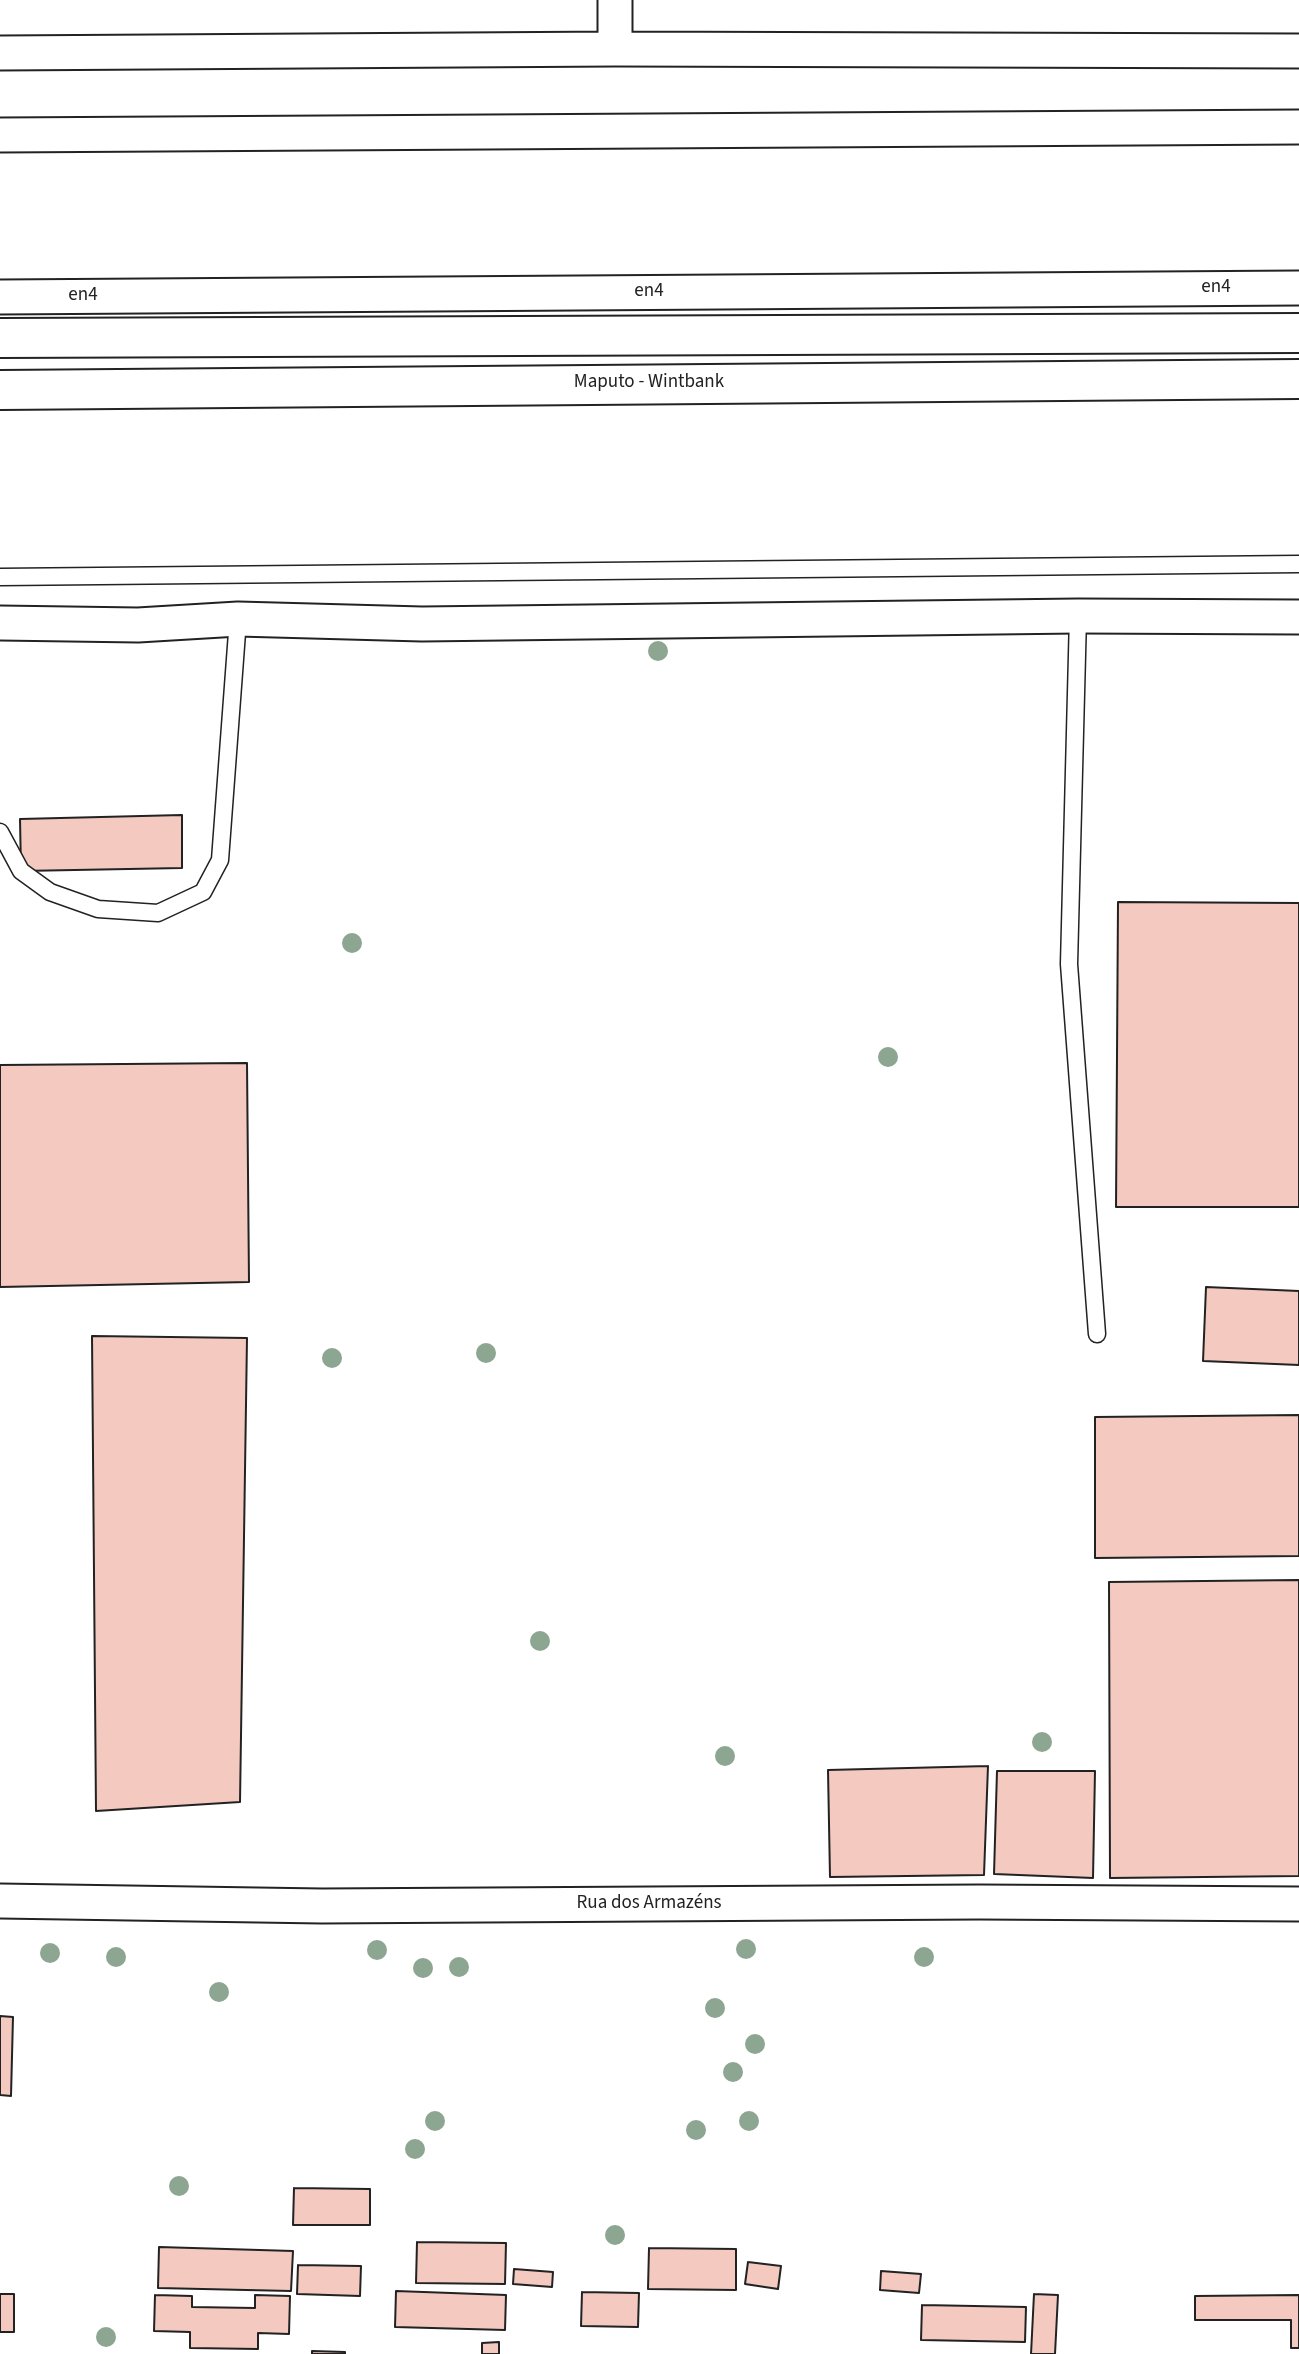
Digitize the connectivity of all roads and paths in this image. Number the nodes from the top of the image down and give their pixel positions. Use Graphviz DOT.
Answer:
graph roads {
  1 [pos="615,0"];
  2 [pos="615,49"];
  3 [pos="1299,51"];
  4 [pos="0,53"];
  5 [pos="1299,127"];
  6 [pos="0,135"];
  7 [pos="1299,288"];
  8 [pos="0,297"];
  9 [pos="1299,333"];
  10 [pos="0,338"];
  11 [pos="1299,379"];
  12 [pos="0,390"];
  13 [pos="1299,564"];
  14 [pos="0,577"];
  15 [pos="1078,616"];
  16 [pos="1299,617"];
  17 [pos="238,619"];
  18 [pos="0,624"];
  19 [pos="0,832"];
  20 [pos="1097,1334"];
  21 [pos="0,1901"];
  22 [pos="1299,1904"];
  1 -- 2 [label="street"];
  2 -- 3 [label="street"];
  2 -- 4 [label="street"];
  5 -- 6 [label="street"];
  7 -- 8 [label="street, en4"];
  9 -- 10 [label="highway"];
  11 -- 12 [label="highway, Maputo - Wintbank"];
  13 -- 14 [label="lane"];
  15 -- 16 [label="street"];
  15 -- 17 [label="street"];
  15 -- 20 [label="lane"];
  17 -- 18 [label="street"];
  17 -- 19 [label="lane"];
  21 -- 22 [label="street, Rua dos Armazéns"];
}
